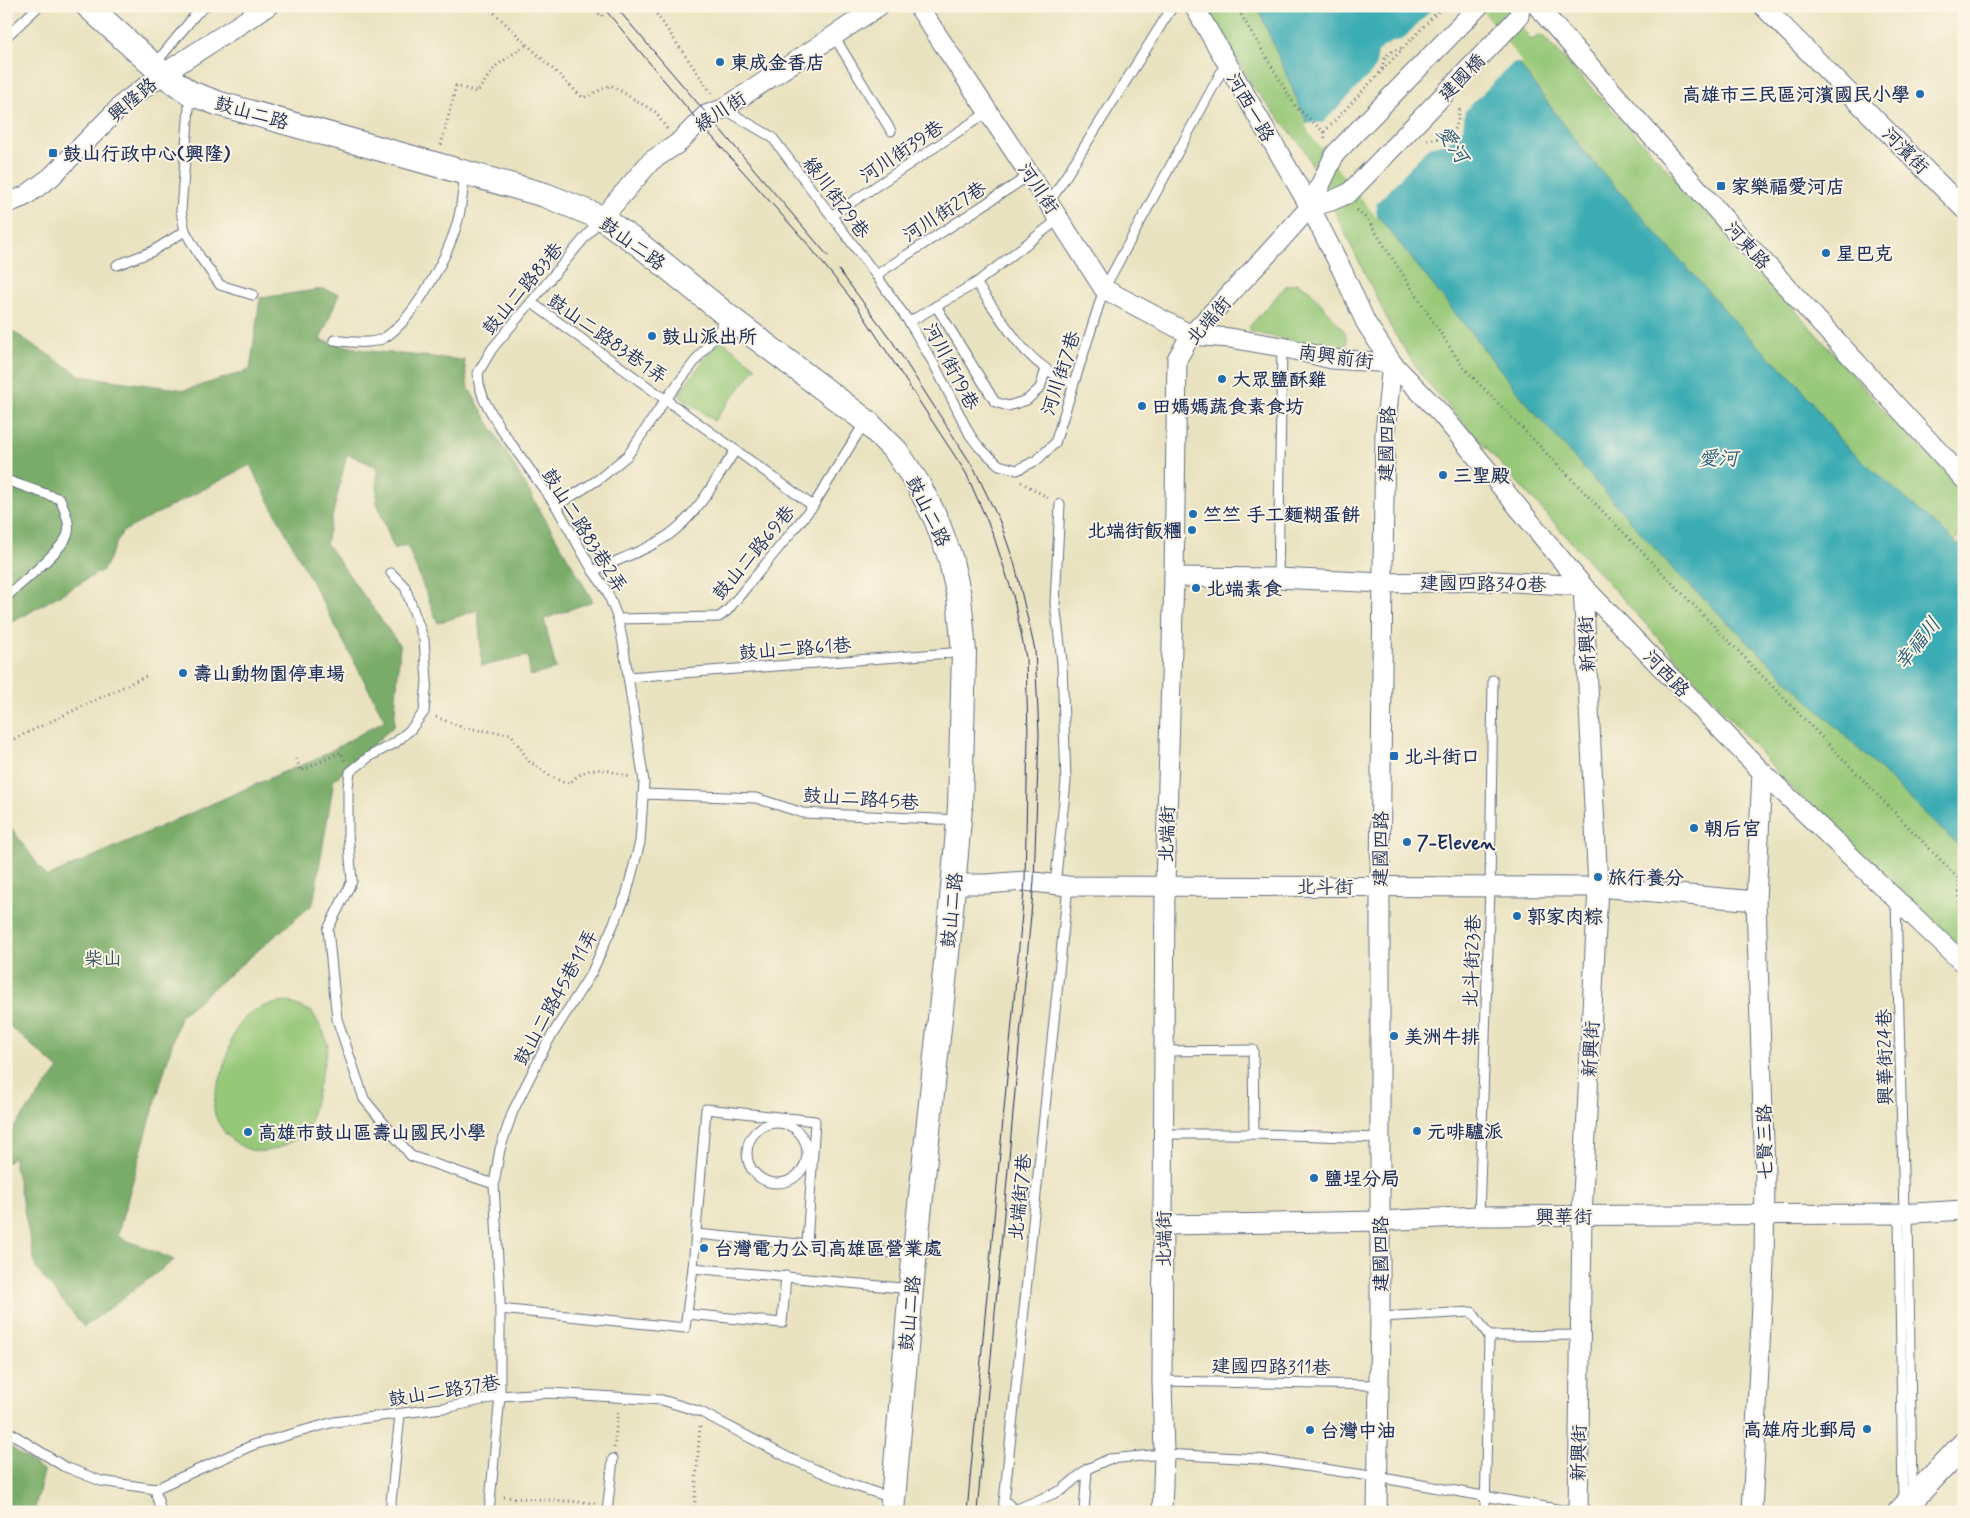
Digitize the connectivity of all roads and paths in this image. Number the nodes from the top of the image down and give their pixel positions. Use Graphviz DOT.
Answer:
graph roads {
  1 [pos="39,6"];
  2 [pos="88,6"];
  3 [pos="206,6"];
  4 [pos="268,6"];
  5 [pos="487,6"];
  6 [pos="592,6"];
  7 [pos="606,6"];
  8 [pos="651,6"];
  9 [pos="879,6"];
  10 [pos="918,6"];
  11 [pos="1173,6"];
  12 [pos="1194,6"];
  13 [pos="1236,6"];
  14 [pos="1443,6"];
  15 [pos="1479,6"];
  16 [pos="1520,6"];
  17 [pos="1537,6"];
  18 [pos="1763,6"];
  19 [pos="834,36"];
  20 [pos="6,37"];
  21 [pos="527,44"];
  22 [pos="1404,48"];
  23 [pos="1226,63"];
  24 [pos="158,70"];
  25 [pos="1382,70"];
  26 [pos="190,94"];
  27 [pos="1460,105"];
  28 [pos="723,109"];
  29 [pos="988,112"];
  30 [pos="891,130"];
  31 [pos="1324,132"];
  32 [pos="1426,140"];
  33 [pos="677,144"];
  34 [pos="1332,158"];
  35 [pos="436,164"];
  36 [pos="465,172"];
  37 [pos="1030,175"];
  38 [pos="1350,191"];
  39 [pos="6,204"];
  40 [pos="1310,207"];
  41 [pos="1964,209"];
  42 [pos="1054,211"];
  43 [pos="831,216"];
  44 [pos="602,218"];
  45 [pos="185,231"];
  46 [pos="117,265"];
  47 [pos="876,275"];
  48 [pos="976,283"];
  49 [pos="1104,289"];
  50 [pos="253,295"];
  51 [pos="532,304"];
  52 [pos="936,306"];
  53 [pos="729,317"];
  54 [pos="909,322"];
  55 [pos="1191,335"];
  56 [pos="334,340"];
  57 [pos="1282,347"];
  58 [pos="1392,364"];
  59 [pos="1046,369"];
  60 [pos="479,384"];
  61 [pos="1073,384"];
  62 [pos="666,399"];
  63 [pos="866,421"];
  64 [pos="735,451"];
  65 [pos="1037,460"];
  66 [pos="1964,479"];
  67 [pos="6,480"];
  68 [pos="1019,482"];
  69 [pos="1060,504"];
  70 [pos="556,506"];
  71 [pos="812,506"];
  72 [pos="594,571"];
  73 [pos="391,573"];
  74 [pos="1174,577"];
  75 [pos="1278,578"];
  76 [pos="1383,583"];
  77 [pos="1583,586"];
  78 [pos="6,597"];
  79 [pos="618,619"];
  80 [pos="964,652"];
  81 [pos="146,676"];
  82 [pos="628,677"];
  83 [pos="1494,680"];
  84 [pos="424,712"];
  85 [pos="14,738"];
  86 [pos="296,759"];
  87 [pos="350,772"];
  88 [pos="1762,772"];
  89 [pos="644,782"];
  90 [pos="643,794"];
  91 [pos="959,820"];
  92 [pos="954,884"];
  93 [pos="1061,885"];
  94 [pos="1165,885"];
  95 [pos="1380,887"];
  96 [pos="1598,887"];
  97 [pos="1490,888"];
  98 [pos="1896,899"];
  99 [pos="1756,901"];
  100 [pos="1964,916"];
  101 [pos="1964,964"];
  102 [pos="1164,1051"];
  103 [pos="768,1120"];
  104 [pos="1163,1134"];
  105 [pos="1254,1134"];
  106 [pos="814,1137"];
  107 [pos="1380,1138"];
  108 [pos="807,1146"];
  109 [pos="807,1155"];
  110 [pos="812,1168"];
  111 [pos="494,1184"];
  112 [pos="1964,1210"];
  113 [pos="1903,1213"];
  114 [pos="1764,1214"];
  115 [pos="1479,1216"];
  116 [pos="1582,1216"];
  117 [pos="1380,1220"];
  118 [pos="1164,1225"];
  119 [pos="696,1234"];
  120 [pos="807,1244"];
  121 [pos="915,1255"];
  122 [pos="693,1268"];
  123 [pos="786,1276"];
  124 [pos="911,1289"];
  125 [pos="500,1309"];
  126 [pos="687,1314"];
  127 [pos="1380,1318"];
  128 [pos="1580,1335"];
  129 [pos="1489,1336"];
  130 [pos="1162,1381"];
  131 [pos="1379,1384"];
  132 [pos="500,1396"];
  133 [pos="619,1398"];
  134 [pos="701,1412"];
  135 [pos="400,1415"];
  136 [pos="6,1430"];
  137 [pos="1964,1444"];
  138 [pos="1164,1454"];
  139 [pos="613,1459"];
  140 [pos="1087,1469"];
  141 [pos="1377,1478"];
  142 [pos="155,1489"];
  143 [pos="491,1496"];
  144 [pos="1485,1496"];
  145 [pos="1004,1500"];
  146 [pos="892,1505"];
  147 [pos="1905,1506"];
  148 [pos="608,1508"];
  149 [pos="161,1512"];
  150 [pos="390,1512"];
  151 [pos="489,1512"];
  152 [pos="694,1512"];
  153 [pos="1003,1512"];
  154 [pos="1084,1512"];
  155 [pos="1162,1512"];
  156 [pos="1377,1512"];
  157 [pos="1485,1512"];
  158 [pos="1573,1512"];
  159 [pos="1578,1512"];
  160 [pos="1752,1512"];
  1 -- 20 [label="lane"];
  2 -- 24 [label="street, 鼓山二路"];
  3 -- 24 [label="lane"];
  4 -- 24 [label="street, 興隆路"];
  5 -- 21 [label="path"];
  6 -- 7 [label="path"];
  8 -- 28 [label="path"];
  9 -- 19 [label="street, 綠川街"];
  10 -- 29 [label="street, 河川街"];
  11 -- 42 [label="lane"];
  12 -- 23 [label="street, 河西一路"];
  13 -- 31 [label="path"];
  14 -- 22 [label="path"];
  15 -- 34 [label="street, 建國橋"];
  16 -- 38 [label="street, 建國橋"];
  17 -- 66 [label="street, 河東路"];
  18 -- 41 [label="street, 河濱街"];
  19 -- 28 [label="street, 綠川街"];
  19 -- 30 [label="lane"];
  21 -- 33 [label="path"];
  21 -- 35 [label="path"];
  22 -- 25 [label="path"];
  22 -- 25 [label="path"];
  23 -- 40 [label="street, 河西一路"];
  23 -- 49 [label="lane, 河川街7巷"];
  24 -- 26 [label="street, 鼓山二路"];
  24 -- 39 [label="street, 興隆路"];
  25 -- 31 [label="path"];
  26 -- 35 [label="street, 鼓山二路"];
  26 -- 45 [label="lane"];
  27 -- 32 [label="path"];
  28 -- 33 [label="street, 綠川街"];
  28 -- 43 [label="lane, 綠川街29巷"];
  29 -- 37 [label="street, 河川街"];
  29 -- 43 [label="lane, 河川街39巷"];
  31 -- 34 [label="path"];
  33 -- 44 [label="street, 綠川街"];
  34 -- 40 [label="street"];
  35 -- 36 [label="street, 鼓山二路"];
  36 -- 44 [label="street, 鼓山二路"];
  36 -- 56 [label="lane"];
  37 -- 42 [label="street, 河川街"];
  37 -- 47 [label="lane, 河川街27巷"];
  38 -- 40 [label="street"];
  38 -- 100 [label="path"];
  40 -- 55 [label="street, 北端街"];
  40 -- 58 [label="street"];
  42 -- 48 [label="lane, 河川街19巷"];
  42 -- 49 [label="street, 河川街"];
  43 -- 47 [label="lane, 綠川街29巷"];
  44 -- 51 [label="lane, 鼓山二路83巷"];
  44 -- 53 [label="street, 鼓山二路"];
  45 -- 46 [label="lane"];
  45 -- 50 [label="lane"];
  47 -- 54 [label="lane, 綠川街29巷"];
  48 -- 52 [label="lane, 河川街19巷"];
  48 -- 59 [label="lane"];
  49 -- 55 [label="street, 河川街"];
  49 -- 61 [label="lane, 河川街7巷"];
  51 -- 60 [label="lane, 鼓山二路83巷"];
  51 -- 62 [label="lane, 鼓山二路83巷1弄"];
  52 -- 54 [label="lane, 河川街19巷"];
  52 -- 59 [label="lane"];
  53 -- 62 [label="lane"];
  53 -- 63 [label="street, 鼓山二路"];
  54 -- 65 [label="lane, 河川街19巷"];
  55 -- 57 [label="street, 南興前街"];
  55 -- 74 [label="street, 北端街"];
  57 -- 58 [label="street, 南興前街"];
  57 -- 75 [label="lane"];
  58 -- 76 [label="street, 建國四路"];
  58 -- 77 [label="street, 河西路"];
  59 -- 61 [label="lane"];
  60 -- 70 [label="lane, 鼓山二路83巷2弄"];
  61 -- 65 [label="lane, 河川街7巷"];
  62 -- 64 [label="lane, 鼓山二路83巷1弄"];
  62 -- 70 [label="lane"];
  63 -- 71 [label="lane, 鼓山二路69巷"];
  63 -- 80 [label="street, 鼓山二路"];
  64 -- 71 [label="lane, 鼓山二路83巷1弄"];
  64 -- 72 [label="lane"];
  67 -- 78 [label="lane"];
  68 -- 69 [label="path"];
  69 -- 93 [label="lane, 北端街7巷"];
  70 -- 72 [label="lane, 鼓山二路83巷2弄"];
  71 -- 79 [label="lane, 鼓山二路69巷"];
  72 -- 79 [label="lane, 鼓山二路83巷2弄"];
  73 -- 84 [label="lane"];
  74 -- 75 [label="street, 建國四路340巷"];
  74 -- 94 [label="street, 北端街"];
  75 -- 76 [label="street, 建國四路340巷"];
  76 -- 77 [label="street, 建國四路340巷"];
  76 -- 95 [label="street, 建國四路"];
  77 -- 88 [label="street, 河西路"];
  77 -- 96 [label="street, 新興街"];
  79 -- 82 [label="lane, 鼓山二路83巷2弄"];
  80 -- 82 [label="lane, 鼓山二路61巷"];
  80 -- 91 [label="street, 鼓山二路"];
  81 -- 85 [label="path"];
  82 -- 89 [label="lane, 鼓山二路83巷2弄"];
  83 -- 97 [label="lane"];
  84 -- 87 [label="lane"];
  84 -- 89 [label="path"];
  86 -- 87 [label="path"];
  87 -- 111 [label="lane"];
  88 -- 98 [label="street, 河西路"];
  88 -- 99 [label="street, 七賢三路"];
  89 -- 90 [label="lane, 鼓山二路83巷2弄"];
  90 -- 91 [label="lane, 鼓山二路45巷"];
  90 -- 111 [label="lane, 鼓山二路45巷11弄"];
  91 -- 92 [label="street, 鼓山二路"];
  92 -- 93 [label="street, 北斗街"];
  92 -- 121 [label="street, 鼓山二路"];
  93 -- 94 [label="street, 北斗街"];
  93 -- 145 [label="lane, 北端街7巷"];
  94 -- 95 [label="street, 北斗街"];
  94 -- 102 [label="street, 北端街"];
  95 -- 97 [label="street, 北斗街"];
  95 -- 107 [label="street, 建國四路"];
  96 -- 97 [label="street, 北斗街"];
  96 -- 99 [label="street, 北斗街"];
  96 -- 116 [label="street, 新興街"];
  97 -- 115 [label="lane, 北斗街23巷"];
  98 -- 101 [label="street, 河西路"];
  98 -- 113 [label="lane, 興華街24巷"];
  99 -- 114 [label="street, 七賢三路"];
  102 -- 104 [label="street, 北端街"];
  102 -- 105 [label="lane"];
  103 -- 106 [label="lane"];
  103 -- 108 [label="lane"];
  103 -- 109 [label="lane"];
  103 -- 119 [label="lane"];
  104 -- 105 [label="lane"];
  104 -- 118 [label="street, 北端街"];
  105 -- 107 [label="lane"];
  106 -- 108 [label="lane"];
  106 -- 110 [label="lane"];
  107 -- 117 [label="street, 建國四路"];
  108 -- 109 [label="lane"];
  109 -- 110 [label="lane"];
  110 -- 120 [label="lane"];
  111 -- 125 [label="lane, 鼓山二路45巷11弄"];
  112 -- 113 [label="street, 興華街"];
  113 -- 114 [label="street, 興華街"];
  113 -- 147 [label="lane"];
  113 -- 147 [label="lane"];
  114 -- 116 [label="street, 興華街"];
  114 -- 160 [label="street, 七賢三路"];
  115 -- 116 [label="street, 興華街"];
  115 -- 117 [label="street, 興華街"];
  116 -- 128 [label="street, 新興街"];
  117 -- 118 [label="street, 興華街"];
  117 -- 127 [label="street, 建國四路"];
  118 -- 130 [label="street, 北端街"];
  119 -- 120 [label="lane"];
  119 -- 122 [label="lane"];
  120 -- 121 [label="lane"];
  121 -- 124 [label="street, 鼓山二路"];
  122 -- 123 [label="lane"];
  122 -- 126 [label="lane"];
  123 -- 124 [label="lane"];
  123 -- 126 [label="lane"];
  124 -- 146 [label="street, 鼓山二路"];
  125 -- 126 [label="lane"];
  125 -- 132 [label="lane, 鼓山二路45巷11弄"];
  127 -- 129 [label="lane"];
  127 -- 131 [label="street, 建國四路"];
  128 -- 129 [label="lane"];
  128 -- 159 [label="street, 新興街"];
  129 -- 144 [label="lane"];
  130 -- 131 [label="lane, 建國四路311巷"];
  130 -- 138 [label="street, 北端街"];
  131 -- 141 [label="street, 建國四路"];
  132 -- 133 [label="lane, 鼓山二路37巷"];
  132 -- 135 [label="lane, 鼓山二路37巷"];
  132 -- 143 [label="lane, 鼓山二路45巷11弄"];
  133 -- 134 [label="lane, 鼓山二路37巷"];
  133 -- 139 [label="path"];
  134 -- 146 [label="lane, 鼓山二路37巷"];
  134 -- 152 [label="path"];
  135 -- 142 [label="lane, 鼓山二路37巷"];
  135 -- 150 [label="lane"];
  136 -- 142 [label="lane"];
  137 -- 147 [label="street"];
  138 -- 140 [label="lane"];
  138 -- 141 [label="lane"];
  138 -- 155 [label="street, 北端街"];
  139 -- 148 [label="lane"];
  140 -- 145 [label="lane"];
  140 -- 154 [label="lane"];
  141 -- 144 [label="lane"];
  141 -- 156 [label="street, 建國四路"];
  142 -- 149 [label="lane"];
  143 -- 148 [label="path"];
  143 -- 151 [label="lane, 鼓山二路45巷11弄"];
  144 -- 157 [label="lane"];
  144 -- 158 [label="lane"];
  145 -- 153 [label="lane, 北端街7巷"];
}
